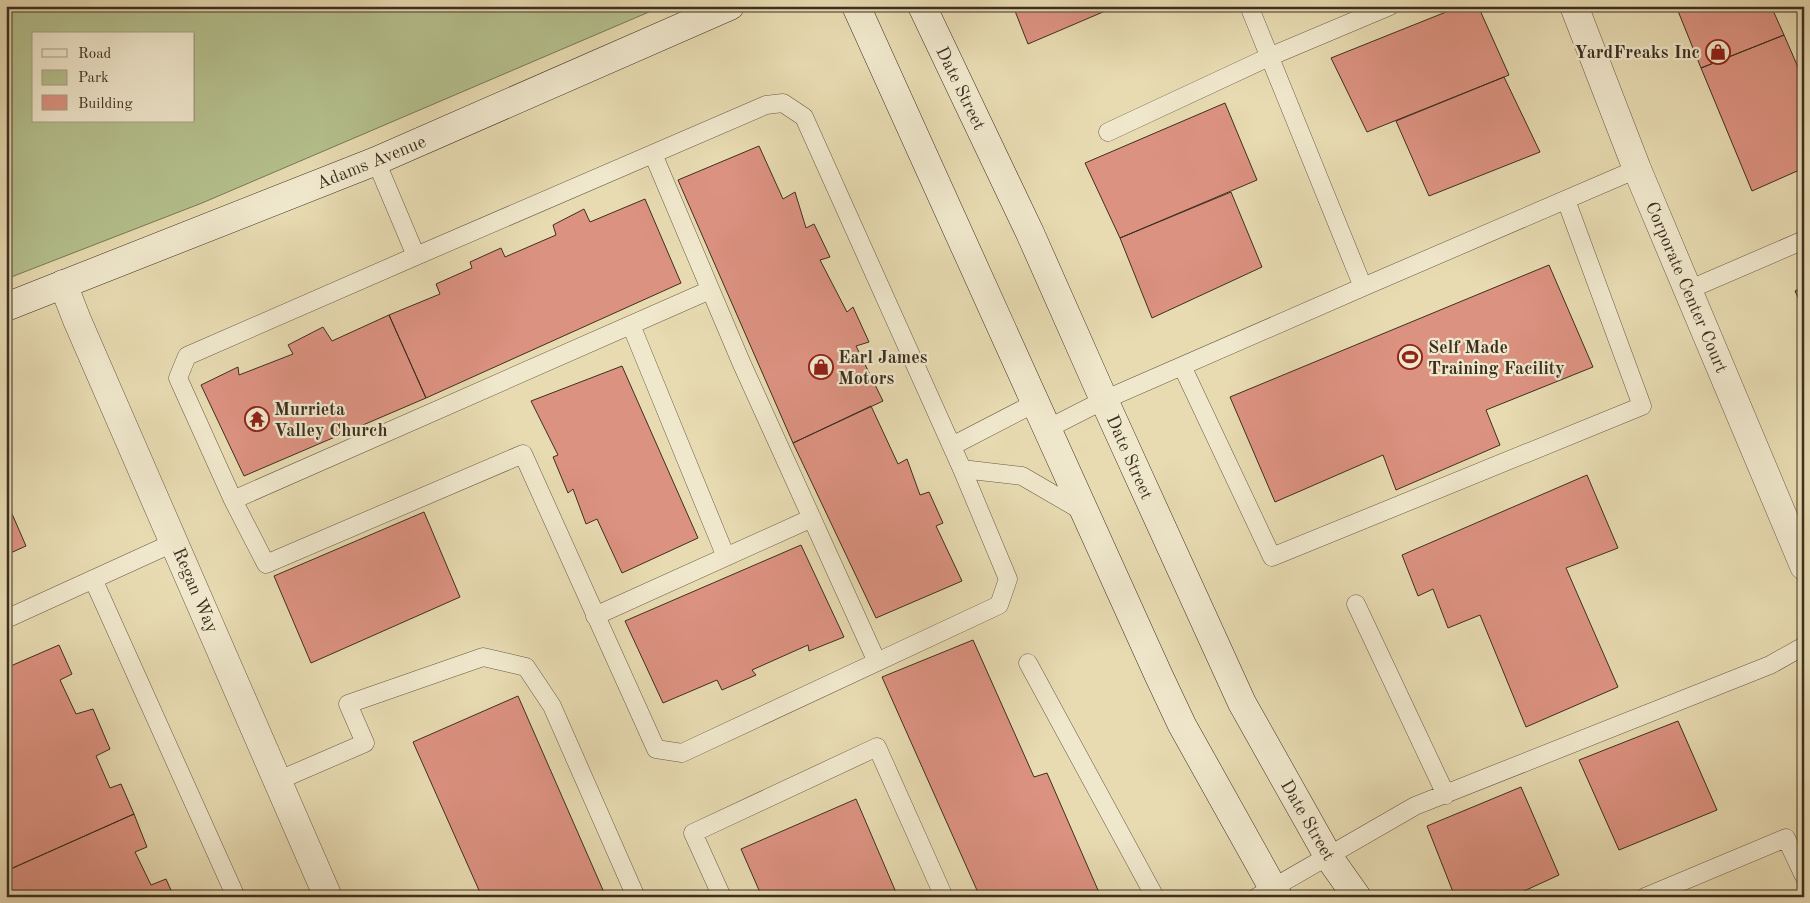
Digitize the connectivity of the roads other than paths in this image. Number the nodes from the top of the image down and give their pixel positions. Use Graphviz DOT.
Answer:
graph roads {
  1 [pos="730,6"];
  2 [pos="856,6"];
  3 [pos="922,6"];
  4 [pos="1249,6"];
  5 [pos="1390,6"];
  6 [pos="1574,6"];
  7 [pos="1269,57"];
  8 [pos="1108,132"];
  9 [pos="652,154"];
  10 [pos="376,161"];
  11 [pos="1637,169"];
  12 [pos="1566,200"];
  13 [pos="1804,240"];
  14 [pos="416,256"];
  15 [pos="63,284"];
  16 [pos="1363,287"];
  17 [pos="710,290"];
  18 [pos="1688,290"];
  19 [pos="6,306"];
  20 [pos="631,326"];
  21 [pos="1182,366"];
  22 [pos="1104,400"];
  23 [pos="1035,403"];
  24 [pos="1047,429"];
  25 [pos="952,446"];
  26 [pos="962,469"];
  27 [pos="233,500"];
  28 [pos="1084,512"];
  29 [pos="812,518"];
  30 [pos="175,542"];
  31 [pos="726,557"];
  32 [pos="1804,566"];
  33 [pos="93,579"];
  34 [pos="1356,604"];
  35 [pos="595,616"];
  36 [pos="6,619"];
  37 [pos="1804,646"];
  38 [pos="877,662"];
  39 [pos="1028,662"];
  40 [pos="277,781"];
  41 [pos="1446,795"];
  42 [pos="1328,856"];
  43 [pos="1804,876"];
  44 [pos="1269,894"];
  45 [pos="236,897"];
  46 [pos="328,897"];
  47 [pos="636,897"];
  48 [pos="722,897"];
  49 [pos="944,897"];
  50 [pos="1156,897"];
  51 [pos="1357,897"];
  52 [pos="1645,897"];
  1 -- 10 [label="street, Adams Avenue"];
  2 -- 23 [label="street"];
  3 -- 22 [label="street, Date Street"];
  4 -- 7 [label="lane"];
  5 -- 7 [label="lane"];
  6 -- 11 [label="street, Corporate Center Court"];
  7 -- 8 [label="lane"];
  7 -- 16 [label="lane"];
  9 -- 14 [label="lane"];
  9 -- 17 [label="lane"];
  9 -- 25 [label="lane"];
  10 -- 14 [label="lane"];
  10 -- 15 [label="street, Adams Avenue"];
  11 -- 12 [label="lane"];
  11 -- 18 [label="street, Corporate Center Court"];
  12 -- 16 [label="lane"];
  12 -- 21 [label="lane"];
  13 -- 18 [label="lane"];
  14 -- 27 [label="lane"];
  15 -- 19 [label="street, Adams Avenue"];
  15 -- 30 [label="street, Regan Way"];
  16 -- 21 [label="lane"];
  17 -- 20 [label="lane"];
  17 -- 29 [label="lane"];
  18 -- 32 [label="street, Corporate Center Court"];
  20 -- 27 [label="lane"];
  20 -- 31 [label="lane"];
  21 -- 22 [label="lane"];
  22 -- 24 [label="lane"];
  22 -- 42 [label="street, Date Street"];
  23 -- 24 [label="street"];
  23 -- 25 [label="lane"];
  24 -- 28 [label="street"];
  25 -- 26 [label="lane"];
  26 -- 28 [label="lane"];
  26 -- 38 [label="lane"];
  27 -- 35 [label="lane"];
  28 -- 44 [label="street"];
  29 -- 31 [label="lane"];
  29 -- 38 [label="lane"];
  30 -- 33 [label="lane"];
  30 -- 40 [label="street, Regan Way"];
  31 -- 35 [label="lane"];
  33 -- 36 [label="lane"];
  33 -- 45 [label="lane"];
  34 -- 41 [label="lane"];
  35 -- 38 [label="lane"];
  37 -- 41 [label="lane"];
  39 -- 50 [label="lane"];
  40 -- 46 [label="street, Regan Way"];
  40 -- 47 [label="lane"];
  41 -- 42 [label="lane"];
  42 -- 44 [label="lane"];
  42 -- 51 [label="street, Date Street"];
  43 -- 52 [label="lane"];
  48 -- 49 [label="lane"];
}
